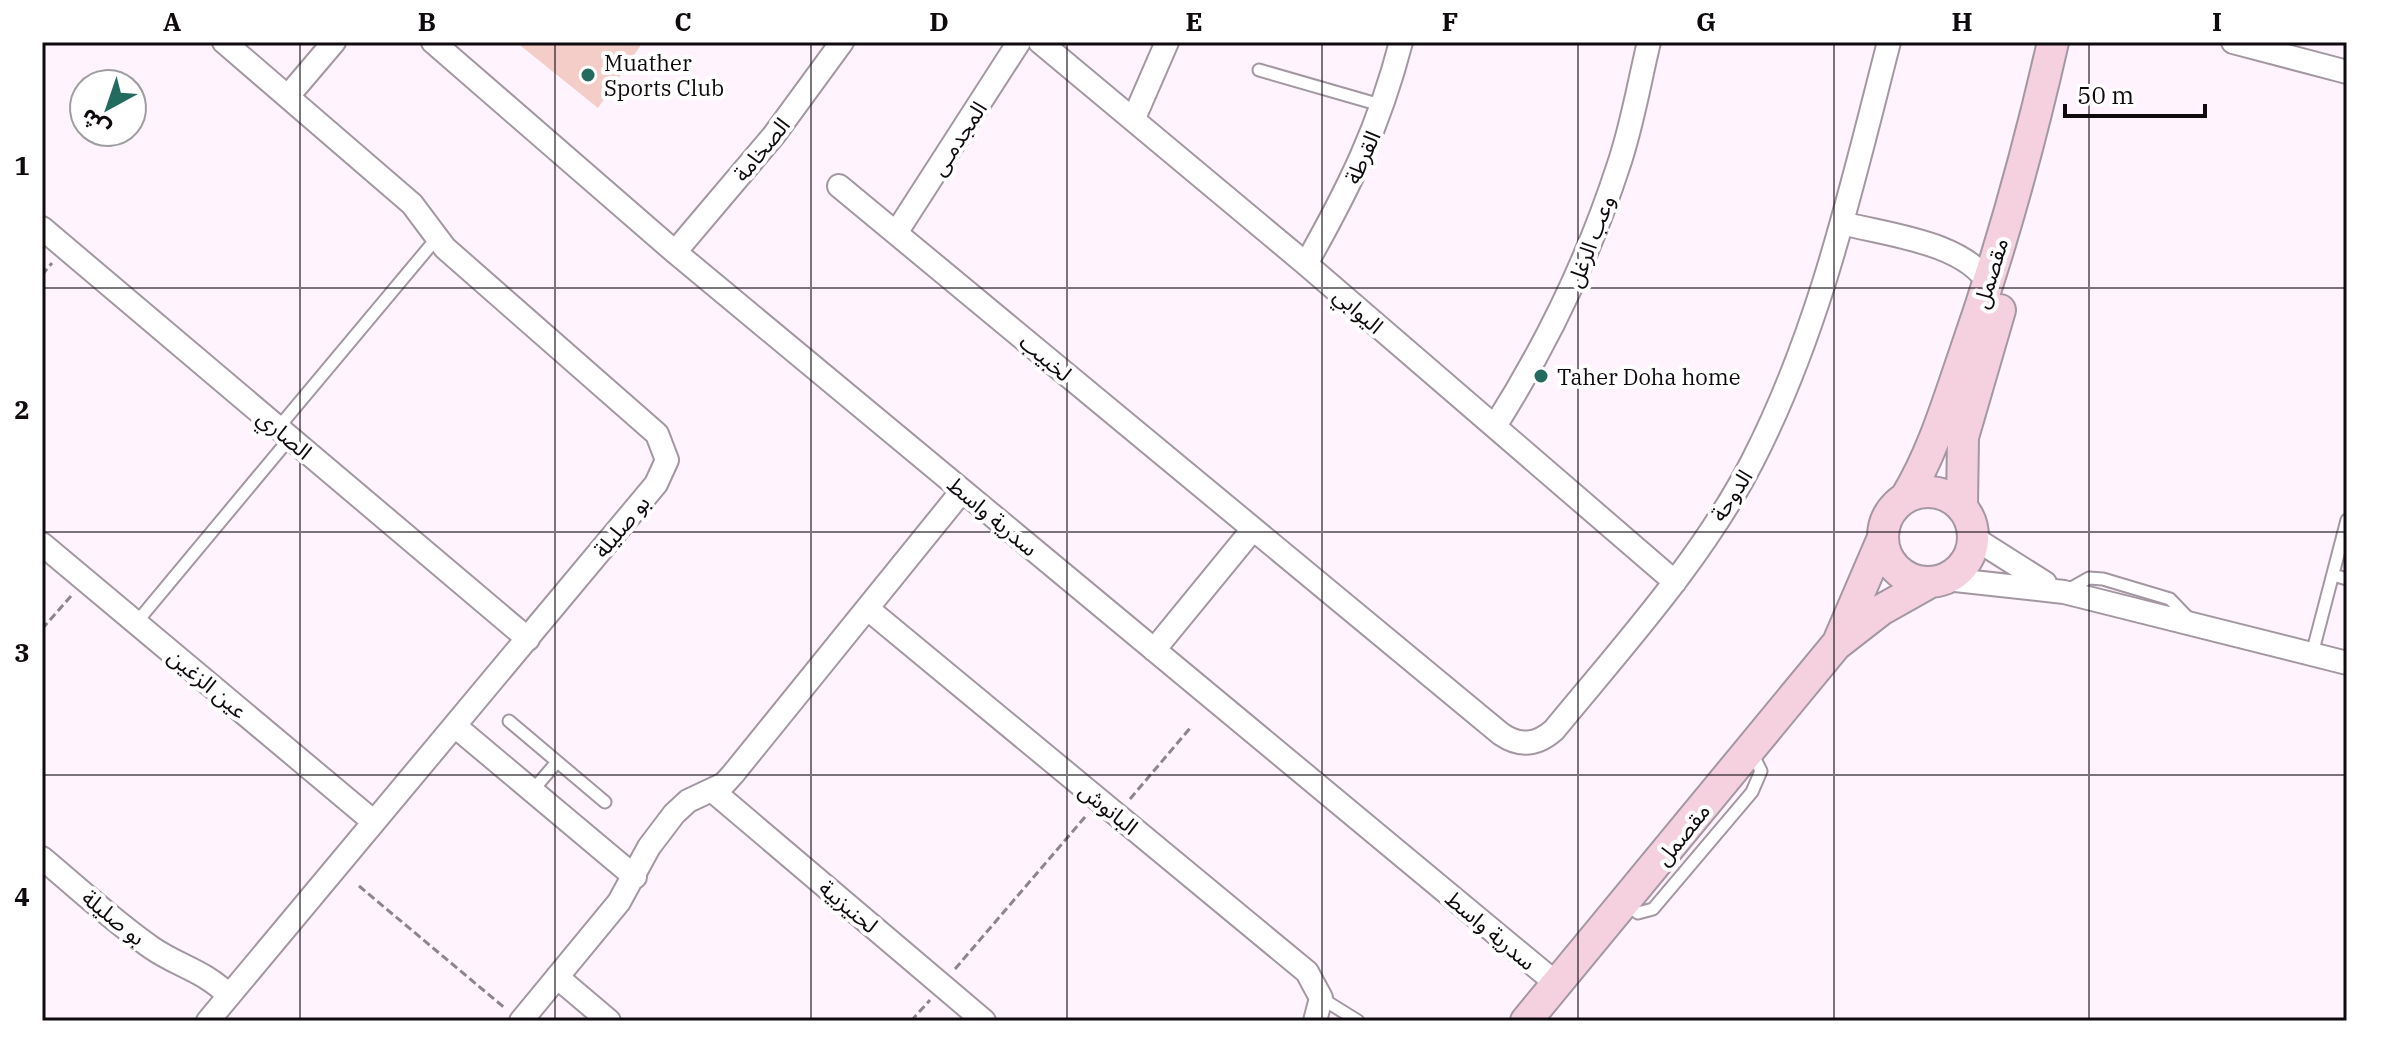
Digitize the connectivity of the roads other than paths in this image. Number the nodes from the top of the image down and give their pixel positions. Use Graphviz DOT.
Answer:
graph roads {
  1 [pos="224,42"];
  2 [pos="334,42"];
  3 [pos="433,42"];
  4 [pos="842,42"];
  5 [pos="1019,42"];
  6 [pos="1040,42"];
  7 [pos="1167,42"];
  8 [pos="1401,42"];
  9 [pos="1649,42"];
  10 [pos="1889,42"];
  11 [pos="2053,42"];
  12 [pos="2071,42"];
  13 [pos="2233,42"];
  14 [pos="2271,47"];
  15 [pos="1259,70"];
  16 [pos="2347,72"];
  17 [pos="289,95"];
  18 [pos="1384,106"];
  19 [pos="1134,118"];
  20 [pos="839,186"];
  21 [pos="1842,223"];
  22 [pos="42,228"];
  23 [pos="896,233"];
  24 [pos="436,239"];
  25 [pos="2000,240"];
  26 [pos="675,252"];
  27 [pos="1956,254"];
  28 [pos="1306,264"];
  29 [pos="1989,284"];
  30 [pos="1495,426"];
  31 [pos="284,433"];
  32 [pos="962,491"];
  33 [pos="1906,497"];
  34 [pos="1962,506"];
  35 [pos="2347,520"];
  36 [pos="1253,529"];
  37 [pos="1974,538"];
  38 [pos="1882,540"];
  39 [pos="42,544"];
  40 [pos="2333,575"];
  41 [pos="2347,579"];
  42 [pos="1937,581"];
  43 [pos="1675,582"];
  44 [pos="2064,592"];
  45 [pos="868,609"];
  46 [pos="136,623"];
  47 [pos="528,639"];
  48 [pos="1836,645"];
  49 [pos="1154,650"];
  50 [pos="2312,654"];
  51 [pos="2347,663"];
  52 [pos="509,721"];
  53 [pos="455,726"];
  54 [pos="1554,730"];
  55 [pos="557,762"];
  56 [pos="533,790"];
  57 [pos="713,791"];
  58 [pos="605,802"];
  59 [pos="374,822"];
  60 [pos="42,858"];
  61 [pos="635,877"];
  62 [pos="557,977"];
  63 [pos="1557,984"];
  64 [pos="229,996"];
  65 [pos="1321,998"];
  66 [pos="208,1021"];
  67 [pos="521,1021"];
  68 [pos="609,1021"];
  69 [pos="984,1021"];
  70 [pos="1315,1021"];
  71 [pos="1358,1021"];
  72 [pos="1526,1021"];
  1 -- 17 [label="street, بو صليلة"];
  2 -- 17 [label="street"];
  3 -- 26 [label="street, سدرية واسط"];
  4 -- 26 [label="street, الصخامة"];
  5 -- 23 [label="street, المجدمـى"];
  6 -- 19 [label="street, اليوابي"];
  7 -- 19 [label="street"];
  8 -- 18 [label="street, القرطة"];
  9 -- 30 [label="street, وعب الرغل"];
  10 -- 21 [label="street, الدوحة"];
  11 -- 25 [label="street, مقصمل"];
  12 -- 34 [label="street, مقصمل"];
  13 -- 14 [label="street"];
  14 -- 16 [label="street"];
  15 -- 18 [label="lane"];
  17 -- 24 [label="street, بو صليلة"];
  18 -- 28 [label="street, القرطة"];
  19 -- 28 [label="street, اليوابي"];
  20 -- 23 [label="street, لخبيب"];
  21 -- 27 [label="street"];
  21 -- 43 [label="street, الدوحة"];
  22 -- 31 [label="street, الصاري"];
  23 -- 36 [label="street, لخبيب"];
  24 -- 31 [label="lane"];
  24 -- 47 [label="street, بو صليلة"];
  25 -- 27 [label="street"];
  25 -- 29 [label="street, مقصمل"];
  26 -- 32 [label="street, سدرية واسط"];
  27 -- 29 [label="street"];
  28 -- 30 [label="street, اليوابي"];
  29 -- 33 [label="street, مقصمل"];
  30 -- 43 [label="street, اليوابي"];
  31 -- 46 [label="lane"];
  31 -- 47 [label="street, الصاري"];
  32 -- 45 [label="street"];
  32 -- 49 [label="street, سدرية واسط"];
  33 -- 34 [label="street"];
  33 -- 38 [label="street"];
  34 -- 37 [label="street"];
  35 -- 40 [label="lane"];
  36 -- 49 [label="street"];
  36 -- 54 [label="street, لخبيب"];
  37 -- 42 [label="street"];
  37 -- 44 [label="street"];
  38 -- 42 [label="street"];
  38 -- 48 [label="street, مقصمل"];
  39 -- 46 [label="street, عين الزغين"];
  40 -- 41 [label="lane"];
  40 -- 50 [label="lane"];
  42 -- 44 [label="street"];
  42 -- 48 [label="street, مقصمل"];
  43 -- 54 [label="street, الدوحة"];
  44 -- 50 [label="street"];
  45 -- 57 [label="street"];
  45 -- 65 [label="street, البانوش"];
  46 -- 59 [label="street, عين الزغين"];
  47 -- 53 [label="street, بو صليلة"];
  48 -- 63 [label="street, مقصمل"];
  49 -- 63 [label="street, سدرية واسط"];
  50 -- 51 [label="street"];
  52 -- 55 [label="lane"];
  53 -- 56 [label="street"];
  53 -- 59 [label="street, بو صليلة"];
  55 -- 56 [label="lane"];
  55 -- 58 [label="lane"];
  56 -- 61 [label="street"];
  57 -- 61 [label="street"];
  57 -- 69 [label="street, لحنيزبية"];
  59 -- 64 [label="street, بو صليلة"];
  60 -- 64 [label="street, بو صليلة"];
  61 -- 62 [label="street"];
  62 -- 67 [label="street"];
  62 -- 68 [label="street"];
  63 -- 72 [label="street, مقصمل"];
  64 -- 66 [label="street, بو صليلة"];
  65 -- 70 [label="street"];
  65 -- 71 [label="lane"];
}
